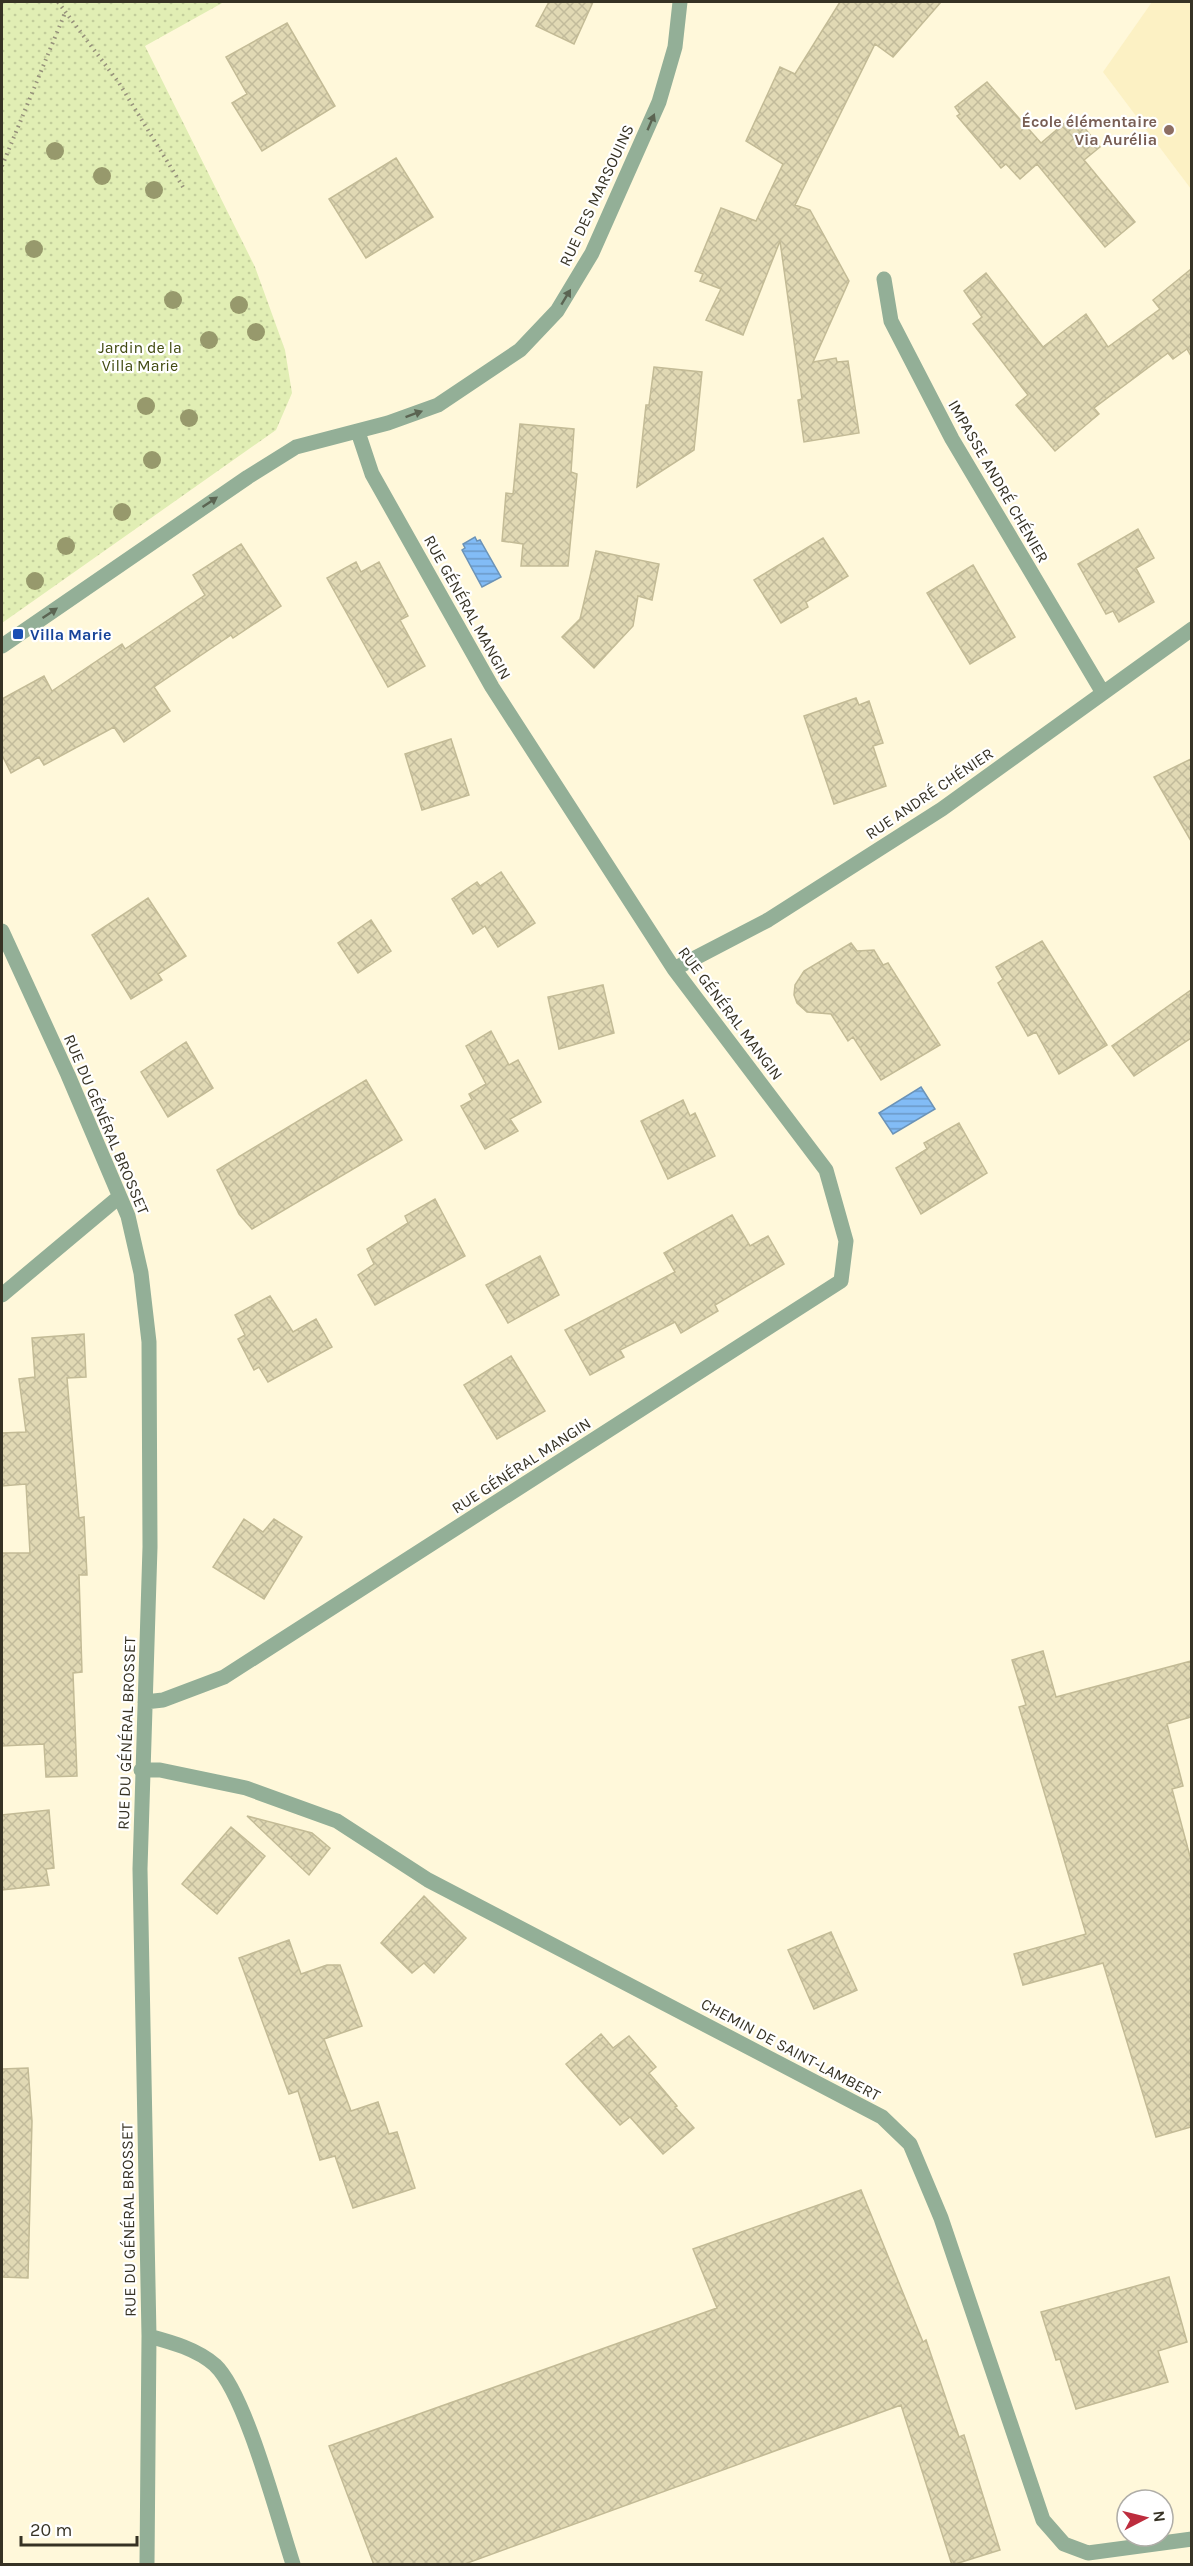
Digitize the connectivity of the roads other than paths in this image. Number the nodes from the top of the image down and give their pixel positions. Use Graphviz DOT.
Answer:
graph roads {
  1 [pos="680,2"];
  2 [pos="884,279"];
  3 [pos="358,432"];
  4 [pos="1191,629"];
  5 [pos="2,646"];
  6 [pos="1102,693"];
  7 [pos="2,931"];
  8 [pos="674,969"];
  9 [pos="119,1197"];
  10 [pos="2,1295"];
  11 [pos="145,1702"];
  12 [pos="141,1770"];
  13 [pos="148,2336"];
  14 [pos="1191,2539"];
  15 [pos="147,2565"];
  16 [pos="293,2565"];
  3 -- 1 [label="street, RUE DES MARSOUINS, one-way"];
  2 -- 6 [label="street, IMPASSE ANDRÉ CHÉNIER"];
  5 -- 3 [label="street, one-way"];
  3 -- 8 [label="street, RUE GÉNÉRAL MANGIN"];
  4 -- 6 [label="street, RUE ANDRÉ CHÉNIER"];
  6 -- 8 [label="street, RUE ANDRÉ CHÉNIER"];
  7 -- 9 [label="street, RUE DU GÉNÉRAL BROSSET"];
  8 -- 11 [label="street, RUE GÉNÉRAL MANGIN"];
  9 -- 10 [label="street"];
  9 -- 11 [label="street, RUE DU GÉNÉRAL BROSSET"];
  11 -- 12 [label="street, RUE DU GÉNÉRAL BROSSET"];
  12 -- 13 [label="street, RUE DU GÉNÉRAL BROSSET"];
  12 -- 14 [label="street, CHEMIN DE SAINT-LAMBERT"];
  13 -- 15 [label="street, RUE DU GÉNÉRAL BROSSET"];
  13 -- 16 [label="street"];
}
